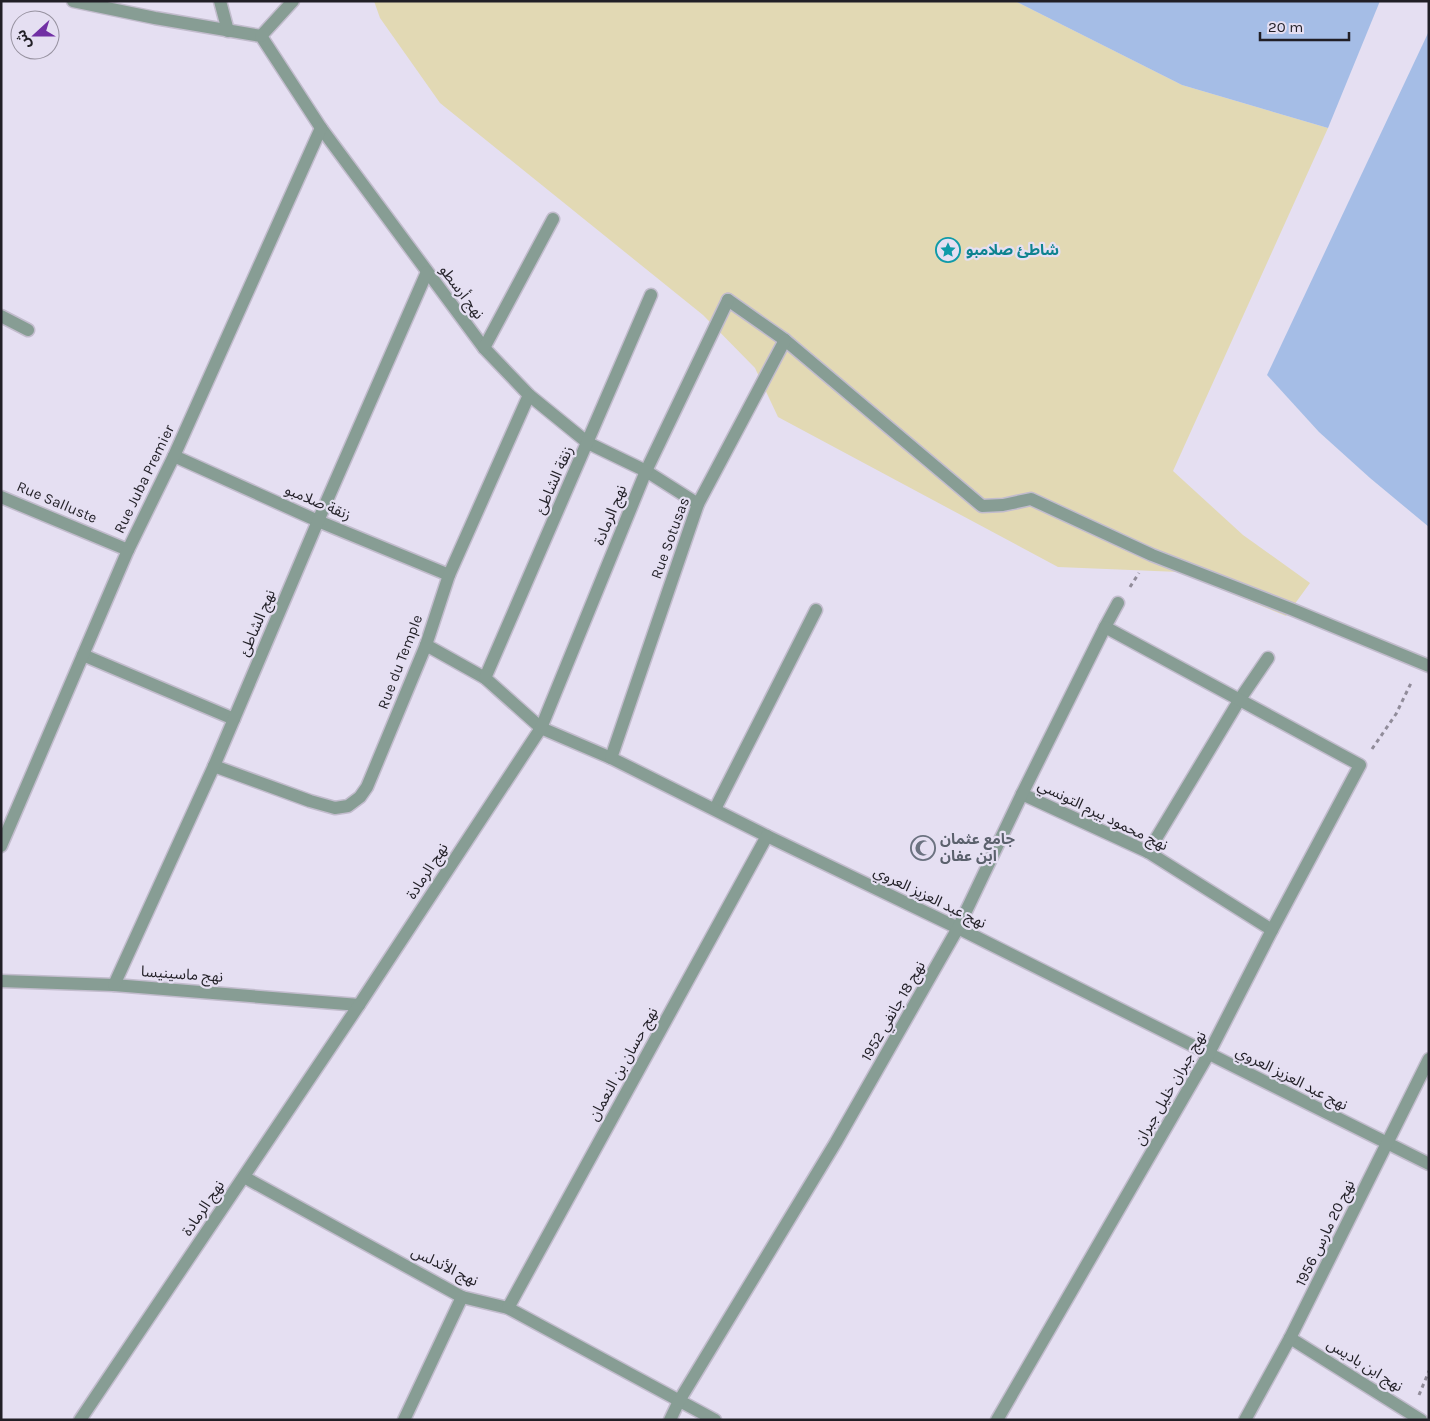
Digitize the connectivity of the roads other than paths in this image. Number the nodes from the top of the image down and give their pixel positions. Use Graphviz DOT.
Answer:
graph roads {
  1 [pos="73,1"];
  2 [pos="220,1"];
  3 [pos="293,1"];
  4 [pos="228,31"];
  5 [pos="261,36"];
  6 [pos="321,128"];
  7 [pos="553,219"];
  8 [pos="427,272"];
  9 [pos="651,295"];
  10 [pos="1,316"];
  11 [pos="28,330"];
  12 [pos="785,340"];
  13 [pos="484,348"];
  14 [pos="529,395"];
  15 [pos="588,443"];
  16 [pos="174,456"];
  17 [pos="646,471"];
  18 [pos="1,497"];
  19 [pos="698,504"];
  20 [pos="318,520"];
  21 [pos="128,550"];
  22 [pos="449,575"];
  23 [pos="1118,603"];
  24 [pos="816,610"];
  25 [pos="1105,627"];
  26 [pos="426,645"];
  27 [pos="83,655"];
  28 [pos="1268,658"];
  29 [pos="1425,665"];
  30 [pos="485,678"];
  31 [pos="1240,699"];
  32 [pos="234,719"];
  33 [pos="541,728"];
  34 [pos="611,758"];
  35 [pos="214,766"];
  36 [pos="1022,794"];
  37 [pos="715,809"];
  38 [pos="767,836"];
  39 [pos="1,846"];
  40 [pos="1148,852"];
  41 [pos="958,928"];
  42 [pos="1272,930"];
  43 [pos="1,981"];
  44 [pos="114,985"];
  45 [pos="359,1005"];
  46 [pos="1208,1055"];
  47 [pos="1429,1058"];
  48 [pos="1387,1144"];
  49 [pos="1429,1164"];
  50 [pos="244,1177"];
  51 [pos="462,1296"];
  52 [pos="508,1308"];
  53 [pos="1290,1338"];
  54 [pos="679,1400"];
  55 [pos="80,1420"];
  56 [pos="404,1420"];
  57 [pos="670,1420"];
  58 [pos="715,1420"];
  59 [pos="997,1420"];
  60 [pos="1245,1420"];
  61 [pos="1422,1420"];
  1 -- 4 [label="street"];
  2 -- 4 [label="street"];
  3 -- 5 [label="street"];
  4 -- 5 [label="street"];
  5 -- 6 [label="street, نهج أرسطو"];
  6 -- 8 [label="street, نهج أرسطو"];
  6 -- 16 [label="street, Rue Juba Premier"];
  7 -- 13 [label="street"];
  8 -- 13 [label="street, نهج أرسطو"];
  8 -- 20 [label="street, نهج الشاطئ"];
  9 -- 15 [label="street, زنقة الشاطئ"];
  10 -- 11 [label="street"];
  12 -- 17 [label="street, نهج الرمادة"];
  12 -- 19 [label="street, Rue Sotusas"];
  12 -- 29 [label="street"];
  13 -- 14 [label="street, نهج أرسطو"];
  14 -- 15 [label="street, نهج أرسطو"];
  14 -- 22 [label="street, Rue du Temple"];
  15 -- 17 [label="street, نهج أرسطو"];
  15 -- 30 [label="street, زنقة الشاطئ"];
  16 -- 20 [label="street, زنقة صلامبو"];
  16 -- 21 [label="street, Rue Juba Premier"];
  17 -- 19 [label="street, نهج أرسطو"];
  17 -- 33 [label="street, نهج الرمادة"];
  18 -- 21 [label="street, Rue Salluste"];
  19 -- 34 [label="street, Rue Sotusas"];
  20 -- 22 [label="street, زنقة صلامبو"];
  20 -- 32 [label="street, نهج الشاطئ"];
  21 -- 27 [label="street, Rue Juba Premier"];
  22 -- 26 [label="street, Rue du Temple"];
  23 -- 25 [label="street, نهج 18 جانفي 1952"];
  24 -- 37 [label="street"];
  25 -- 31 [label="street"];
  25 -- 36 [label="street, نهج 18 جانفي 1952"];
  26 -- 30 [label="street, نهج عبد العزيز العروي"];
  26 -- 35 [label="street, Rue du Temple"];
  27 -- 32 [label="street"];
  27 -- 39 [label="street, Rue Juba Premier"];
  28 -- 31 [label="street"];
  30 -- 33 [label="street, نهج عبد العزيز العروي"];
  31 -- 40 [label="street"];
  31 -- 42 [label="street, نهج جبران خليل جبران"];
  32 -- 35 [label="street, نهج الشاطئ"];
  33 -- 34 [label="street, نهج عبد العزيز العروي"];
  33 -- 45 [label="street, نهج الرمادة"];
  34 -- 37 [label="street, نهج عبد العزيز العروي"];
  35 -- 44 [label="street, نهج الشاطئ"];
  36 -- 40 [label="street, نهج محمود بيرم التونسي"];
  36 -- 41 [label="street, نهج 18 جانفي 1952"];
  37 -- 38 [label="street, نهج عبد العزيز العروي"];
  38 -- 41 [label="street, نهج عبد العزيز العروي"];
  38 -- 52 [label="street, نهج حسان بن النعمان"];
  40 -- 42 [label="street, نهج محمود بيرم التونسي"];
  41 -- 46 [label="street, نهج عبد العزيز العروي"];
  41 -- 54 [label="street, نهج 18 جانفي 1952"];
  42 -- 46 [label="street, نهج جبران خليل جبران"];
  43 -- 44 [label="street, نهج ماسينيسا"];
  44 -- 45 [label="street, نهج ماسينيسا"];
  45 -- 50 [label="street, نهج الرمادة"];
  46 -- 48 [label="street, نهج عبد العزيز العروي"];
  46 -- 59 [label="street, نهج جبران خليل جبران"];
  47 -- 48 [label="street, نهج 20 مارس 1956"];
  48 -- 49 [label="street, نهج عبد العزيز العروي"];
  48 -- 53 [label="street, نهج 20 مارس 1956"];
  50 -- 51 [label="street, نهج الأندلس"];
  50 -- 55 [label="street, نهج الرمادة"];
  51 -- 52 [label="street, نهج الأندلس"];
  51 -- 56 [label="street"];
  52 -- 54 [label="street, نهج الأندلس"];
  53 -- 60 [label="street, نهج 20 مارس 1956"];
  53 -- 61 [label="street, نهج ابن باديس"];
  54 -- 57 [label="street, نهج 18 جانفي 1952"];
  54 -- 58 [label="street, نهج الأندلس"];
}
